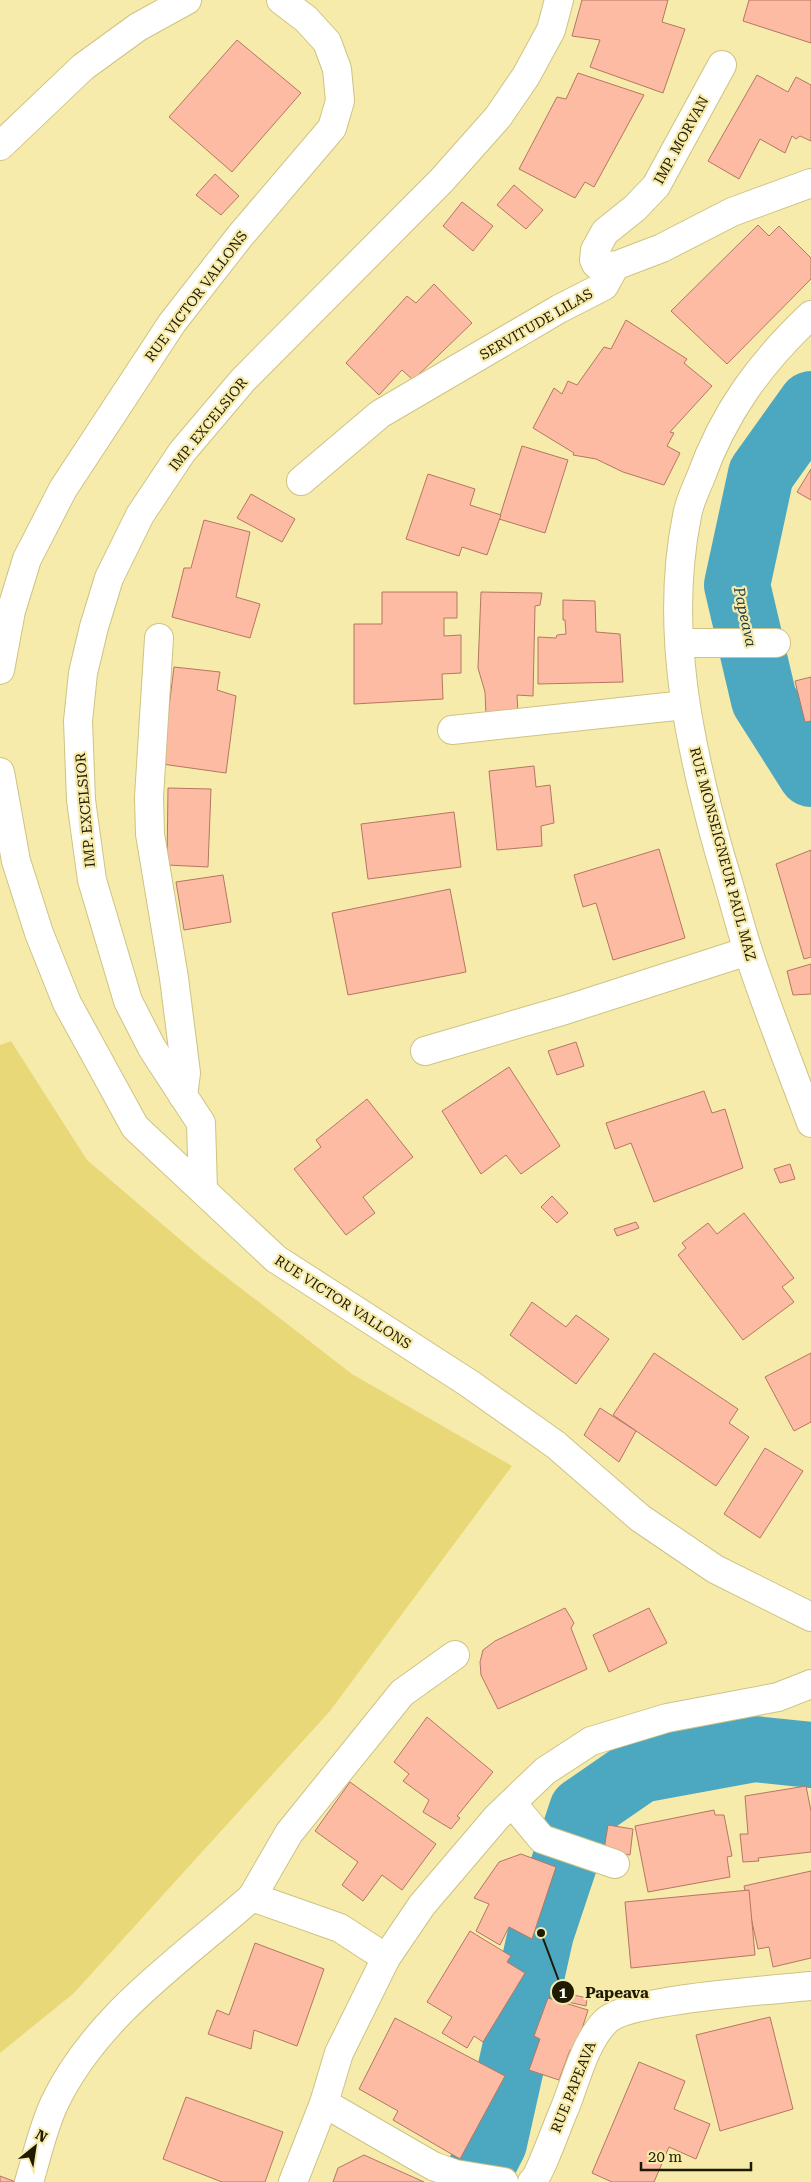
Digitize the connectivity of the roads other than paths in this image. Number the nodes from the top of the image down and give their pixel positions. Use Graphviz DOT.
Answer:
graph roads {
  1 [pos="187,0"];
  2 [pos="281,0"];
  3 [pos="559,0"];
  4 [pos="722,65"];
  5 [pos="0,146"];
  6 [pos="811,183"];
  7 [pos="615,266"];
  8 [pos="811,315"];
  9 [pos="301,481"];
  10 [pos="159,638"];
  11 [pos="776,642"];
  12 [pos="680,644"];
  13 [pos="0,670"];
  14 [pos="685,705"];
  15 [pos="452,730"];
  16 [pos="0,772"];
  17 [pos="748,951"];
  18 [pos="425,1051"];
  19 [pos="183,1096"];
  20 [pos="811,1123"];
  21 [pos="202,1190"];
  22 [pos="811,1617"];
  23 [pos="454,1655"];
  24 [pos="811,1684"];
  25 [pos="512,1803"];
  26 [pos="615,1864"];
  27 [pos="252,1897"];
  28 [pos="386,1958"];
  29 [pos="811,1986"];
  30 [pos="324,2103"];
  31 [pos="498,2181"];
  32 [pos="29,2182"];
  33 [pos="293,2182"];
  34 [pos="533,2182"];
  1 -- 5 [label="street"];
  2 -- 13 [label="street, RUE VICTOR VALLONS"];
  3 -- 19 [label="street, IMP. EXCELSIOR"];
  4 -- 7 [label="street, IMP. MORVAN"];
  6 -- 7 [label="street"];
  7 -- 9 [label="street, SERVITUDE LILAS"];
  8 -- 12 [label="street, RUE MONSEIGNEUR PAUL MAZ"];
  10 -- 19 [label="street"];
  11 -- 12 [label="street"];
  12 -- 14 [label="street, RUE MONSEIGNEUR PAUL MAZ"];
  14 -- 15 [label="street"];
  14 -- 17 [label="street, RUE MONSEIGNEUR PAUL MAZ"];
  16 -- 21 [label="street, RUE VICTOR VALLONS"];
  17 -- 18 [label="street"];
  17 -- 20 [label="street, RUE MONSEIGNEUR PAUL MAZ"];
  19 -- 21 [label="street, IMP. EXCELSIOR"];
  21 -- 22 [label="street, RUE VICTOR VALLONS"];
  23 -- 27 [label="street"];
  24 -- 25 [label="street"];
  25 -- 26 [label="street"];
  25 -- 28 [label="street"];
  27 -- 28 [label="street"];
  27 -- 32 [label="street"];
  28 -- 30 [label="street"];
  29 -- 34 [label="street, RUE PAPEAVA"];
  30 -- 31 [label="street"];
  30 -- 33 [label="street"];
}
